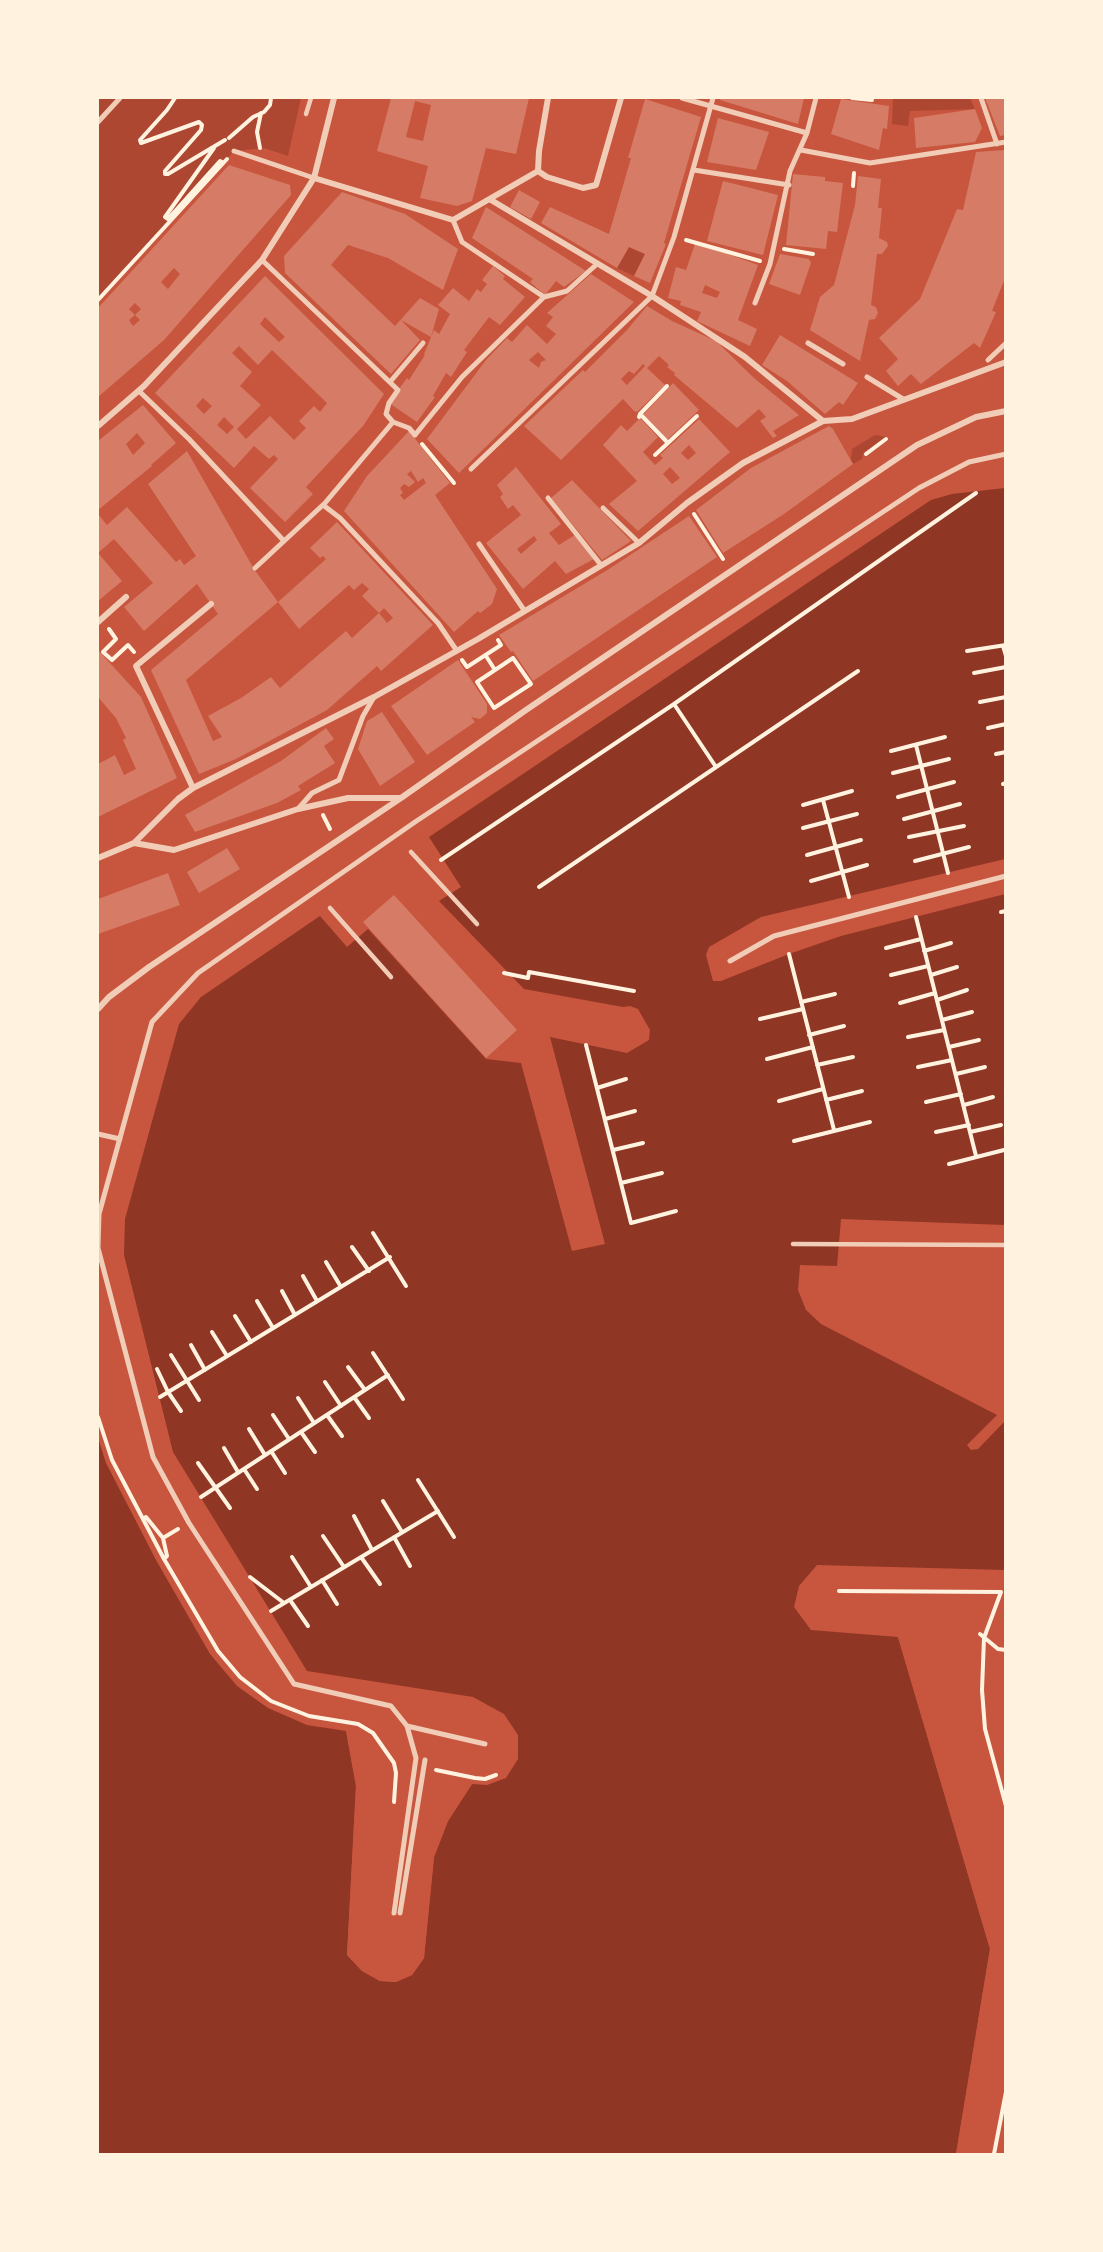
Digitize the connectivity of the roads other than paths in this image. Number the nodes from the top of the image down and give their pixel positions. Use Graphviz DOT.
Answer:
graph roads {
  1 [pos="120,98"];
  2 [pos="311,98"];
  3 [pos="334,98"];
  4 [pos="548,98"];
  5 [pos="621,98"];
  6 [pos="682,98"];
  7 [pos="713,98"];
  8 [pos="816,98"];
  9 [pos="981,98"];
  10 [pos="711,105"];
  11 [pos="306,114"];
  12 [pos="98,122"];
  13 [pos="807,133"];
  14 [pos="1005,142"];
  15 [pos="997,144"];
  16 [pos="233,149"];
  17 [pos="801,150"];
  18 [pos="694,170"];
  19 [pos="538,171"];
  20 [pos="314,178"];
  21 [pos="789,184"];
  22 [pos="491,200"];
  23 [pos="453,220"];
  24 [pos="262,260"];
  25 [pos="597,264"];
  26 [pos="652,296"];
  27 [pos="544,297"];
  28 [pos="755,303"];
  29 [pos="423,343"];
  30 [pos="808,343"];
  31 [pos="1005,343"];
  32 [pos="988,360"];
  33 [pos="1005,362"];
  34 [pos="843,364"];
  35 [pos="867,377"];
  36 [pos="390,382"];
  37 [pos="139,391"];
  38 [pos="903,399"];
  39 [pos="1005,411"];
  40 [pos="823,421"];
  41 [pos="393,422"];
  42 [pos="98,426"];
  43 [pos="1005,454"];
  44 [pos="471,470"];
  45 [pos="548,498"];
  46 [pos="323,505"];
  47 [pos="603,508"];
  48 [pos="284,541"];
  49 [pos="639,543"];
  50 [pos="479,544"];
  51 [pos="601,565"];
  52 [pos="255,568"];
  53 [pos="126,597"];
  54 [pos="211,604"];
  55 [pos="524,610"];
  56 [pos="99,621"];
  57 [pos="457,651"];
  58 [pos="374,697"];
  59 [pos="193,788"];
  60 [pos="401,798"];
  61 [pos="298,808"];
  62 [pos="134,843"];
  63 [pos="411,852"];
  64 [pos="98,858"];
  65 [pos="1005,876"];
  66 [pos="330,908"];
  67 [pos="477,924"];
  68 [pos="730,961"];
  69 [pos="391,977"];
  70 [pos="98,1009"];
  71 [pos="98,1134"];
  72 [pos="120,1138"];
  73 [pos="793,1244"];
  74 [pos="1005,1245"];
  75 [pos="98,1248"];
  76 [pos="407,1726"];
  77 [pos="485,1744"];
  78 [pos="425,1760"];
  1 -- 12 [label="street"];
  2 -- 11 [label="lane"];
  3 -- 20 [label="street"];
  4 -- 19 [label="street"];
  5 -- 19 [label="street"];
  6 -- 10 [label="street"];
  7 -- 10 [label="street"];
  8 -- 13 [label="street"];
  9 -- 15 [label="street"];
  10 -- 13 [label="street"];
  10 -- 18 [label="street"];
  13 -- 17 [label="street"];
  14 -- 15 [label="street"];
  15 -- 17 [label="street"];
  16 -- 20 [label="street"];
  17 -- 21 [label="street"];
  18 -- 21 [label="street"];
  18 -- 26 [label="street"];
  19 -- 22 [label="street"];
  20 -- 23 [label="street"];
  20 -- 24 [label="street"];
  21 -- 28 [label="street"];
  22 -- 23 [label="street"];
  22 -- 25 [label="street"];
  23 -- 27 [label="street"];
  24 -- 36 [label="street"];
  24 -- 37 [label="street"];
  25 -- 26 [label="street"];
  25 -- 27 [label="street"];
  26 -- 40 [label="street"];
  26 -- 44 [label="street"];
  27 -- 41 [label="street"];
  29 -- 36 [label="street"];
  30 -- 34 [label="street"];
  31 -- 32 [label="street"];
  33 -- 38 [label="street"];
  35 -- 38 [label="street"];
  36 -- 41 [label="street"];
  37 -- 42 [label="street"];
  37 -- 48 [label="street"];
  38 -- 40 [label="street"];
  39 -- 60 [label="street"];
  40 -- 49 [label="street"];
  41 -- 46 [label="street"];
  43 -- 72 [label="street"];
  45 -- 51 [label="street"];
  46 -- 48 [label="street"];
  46 -- 57 [label="street"];
  47 -- 49 [label="street"];
  48 -- 52 [label="street"];
  49 -- 51 [label="street"];
  50 -- 55 [label="street"];
  51 -- 55 [label="street"];
  53 -- 56 [label="street"];
  54 -- 59 [label="street"];
  55 -- 57 [label="street"];
  57 -- 58 [label="street"];
  58 -- 59 [label="street"];
  58 -- 61 [label="street"];
  59 -- 62 [label="street"];
  60 -- 61 [label="street"];
  60 -- 70 [label="street"];
  61 -- 62 [label="street"];
  62 -- 64 [label="street"];
  63 -- 67 [label="lane"];
  65 -- 68 [label="street"];
  66 -- 69 [label="lane"];
  71 -- 72 [label="street"];
  72 -- 75 [label="street"];
  73 -- 74 [label="lane"];
  75 -- 76 [label="street"];
  76 -- 77 [label="street"];
  76 -- 78 [label="street"];
}
